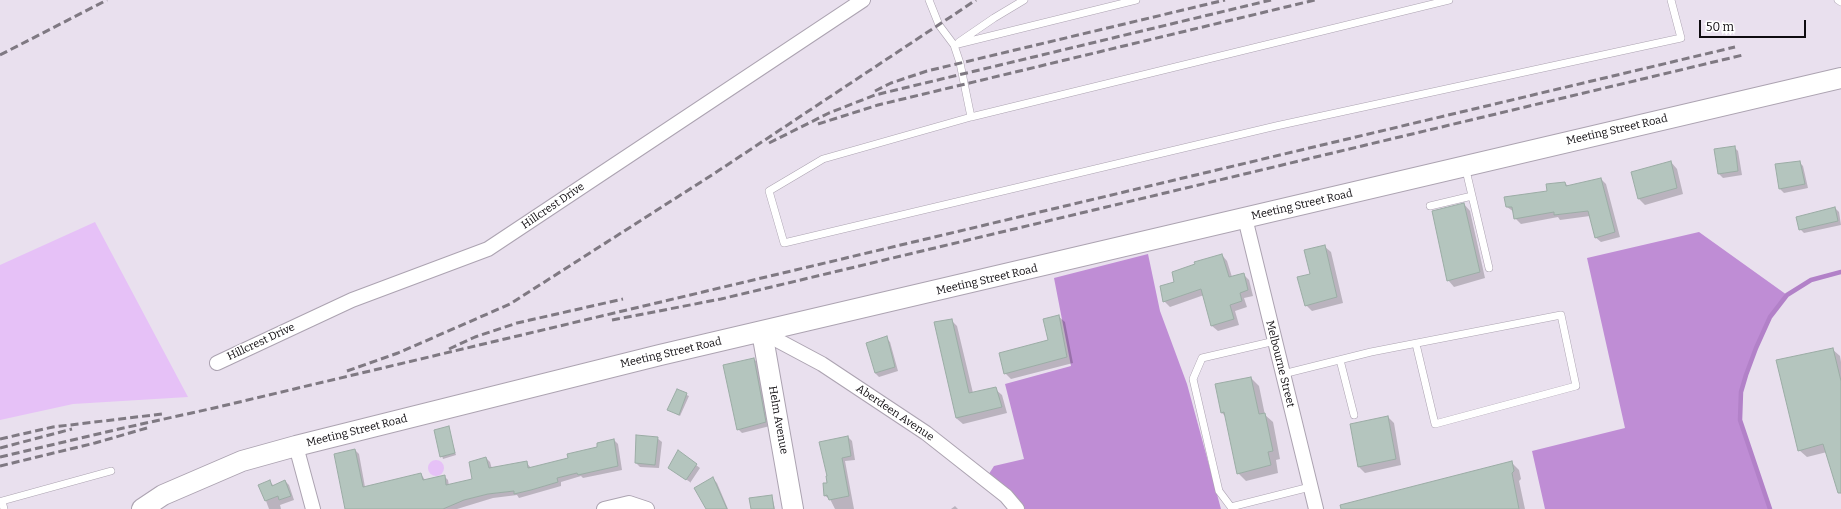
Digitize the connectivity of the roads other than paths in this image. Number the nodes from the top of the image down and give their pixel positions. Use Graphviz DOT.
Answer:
graph roads {
  1 [pos="863,0"];
  2 [pos="928,0"];
  3 [pos="1024,0"];
  4 [pos="1136,0"];
  5 [pos="1449,0"];
  6 [pos="1671,0"];
  7 [pos="1838,0"];
  8 [pos="1841,2"];
  9 [pos="954,45"];
  10 [pos="1841,78"];
  11 [pos="971,117"];
  12 [pos="1465,166"];
  13 [pos="1472,196"];
  14 [pos="1430,206"];
  15 [pos="1245,218"];
  16 [pos="1490,268"];
  17 [pos="762,332"];
  18 [pos="1275,341"];
  19 [pos="1416,344"];
  20 [pos="1340,360"];
  21 [pos="218,363"];
  22 [pos="1283,374"];
  23 [pos="1354,415"];
  24 [pos="296,446"];
  25 [pos="111,471"];
  26 [pos="1310,487"];
  27 [pos="1,502"];
  28 [pos="1231,508"];
  29 [pos="4,509"];
  30 [pos="142,509"];
  31 [pos="314,509"];
  32 [pos="604,509"];
  33 [pos="647,509"];
  34 [pos="793,509"];
  35 [pos="1017,509"];
  36 [pos="1316,509"];
  1 -- 21 [label="street, Hillcrest Drive"];
  2 -- 9 [label="lane"];
  3 -- 9 [label="lane"];
  4 -- 9 [label="lane"];
  5 -- 11 [label="lane"];
  6 -- 11 [label="lane"];
  7 -- 8 [label="lane"];
  9 -- 11 [label="lane"];
  10 -- 12 [label="street, Meeting Street Road"];
  12 -- 13 [label="lane"];
  12 -- 15 [label="street, Meeting Street Road"];
  13 -- 14 [label="lane"];
  13 -- 16 [label="lane"];
  15 -- 17 [label="street, Meeting Street Road"];
  15 -- 18 [label="street, Melbourne Street"];
  17 -- 24 [label="street, Meeting Street Road"];
  17 -- 34 [label="street, Helm Avenue"];
  17 -- 35 [label="street, Aberdeen Avenue"];
  18 -- 22 [label="street, Melbourne Street"];
  18 -- 28 [label="lane"];
  19 -- 19 [label="lane"];
  19 -- 20 [label="lane"];
  20 -- 22 [label="lane"];
  20 -- 23 [label="lane"];
  22 -- 26 [label="street, Melbourne Street"];
  24 -- 30 [label="street, Meeting Street Road"];
  24 -- 31 [label="street"];
  25 -- 27 [label="lane"];
  26 -- 28 [label="lane"];
  26 -- 36 [label="street, Melbourne Street"];
  27 -- 29 [label="lane"];
  32 -- 33 [label="street"];
}
